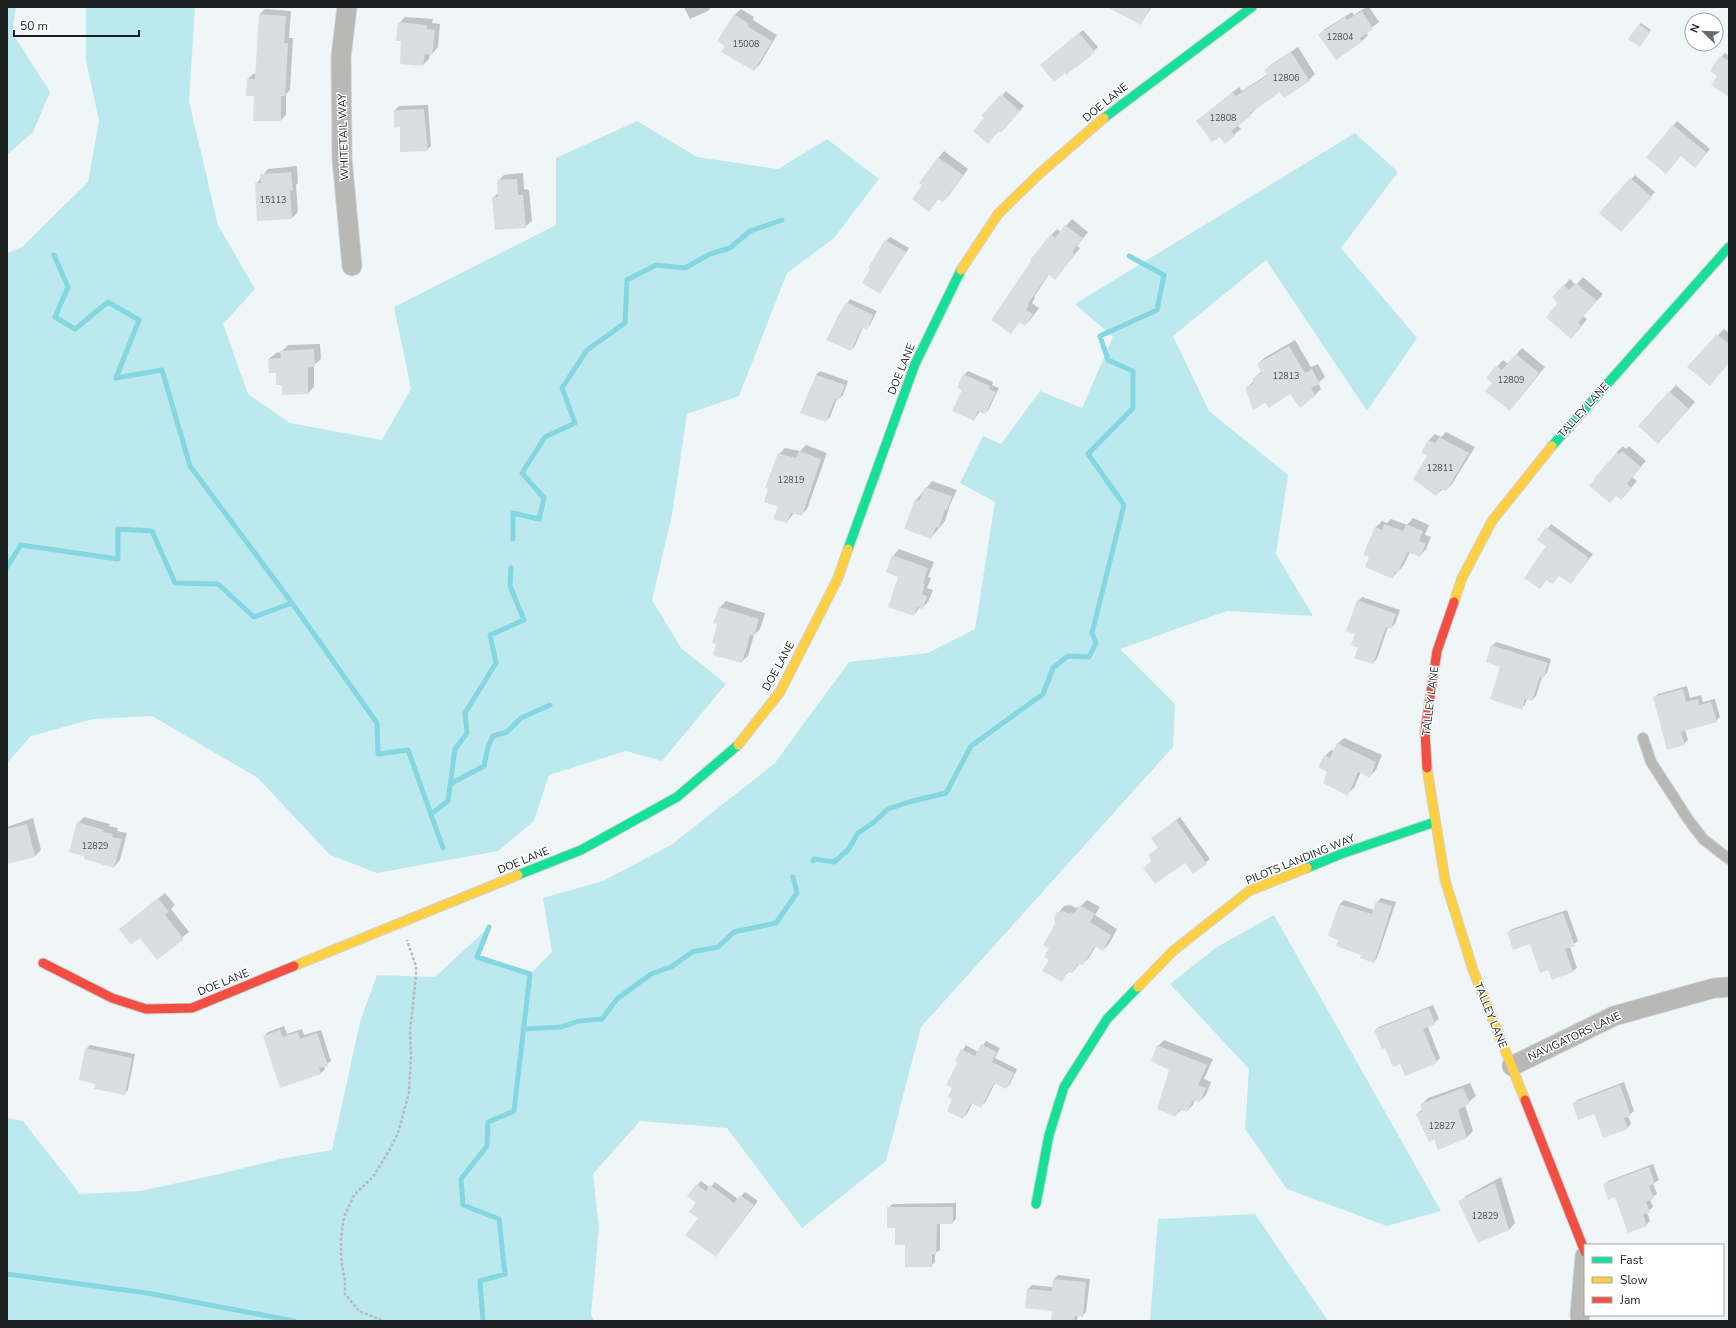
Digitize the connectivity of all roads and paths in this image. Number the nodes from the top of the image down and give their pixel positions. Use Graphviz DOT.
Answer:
graph roads {
  1 [pos="347,7"];
  2 [pos="1250,8"];
  3 [pos="1729,247"];
  4 [pos="352,266"];
  5 [pos="1643,738"];
  6 [pos="1435,822"];
  7 [pos="1729,859"];
  8 [pos="401,923"];
  9 [pos="43,963"];
  10 [pos="1729,987"];
  11 [pos="1512,1066"];
  12 [pos="1036,1204"];
  13 [pos="1584,1249"];
  14 [pos="1584,1268"];
  15 [pos="1580,1316"];
  16 [pos="381,1321"];
  1 -- 4 [label="street, WHITETAIL WAY"];
  2 -- 8 [label="street, DOE LANE"];
  3 -- 6 [label="street, TALLEY LANE"];
  5 -- 7 [label="lane"];
  6 -- 11 [label="street, TALLEY LANE"];
  6 -- 12 [label="street, PILOTS LANDING WAY"];
  8 -- 9 [label="street, DOE LANE"];
  8 -- 16 [label="path"];
  10 -- 11 [label="street, NAVIGATORS LANE"];
  11 -- 13 [label="street, TALLEY LANE"];
  14 -- 15 [label="street"];
}
